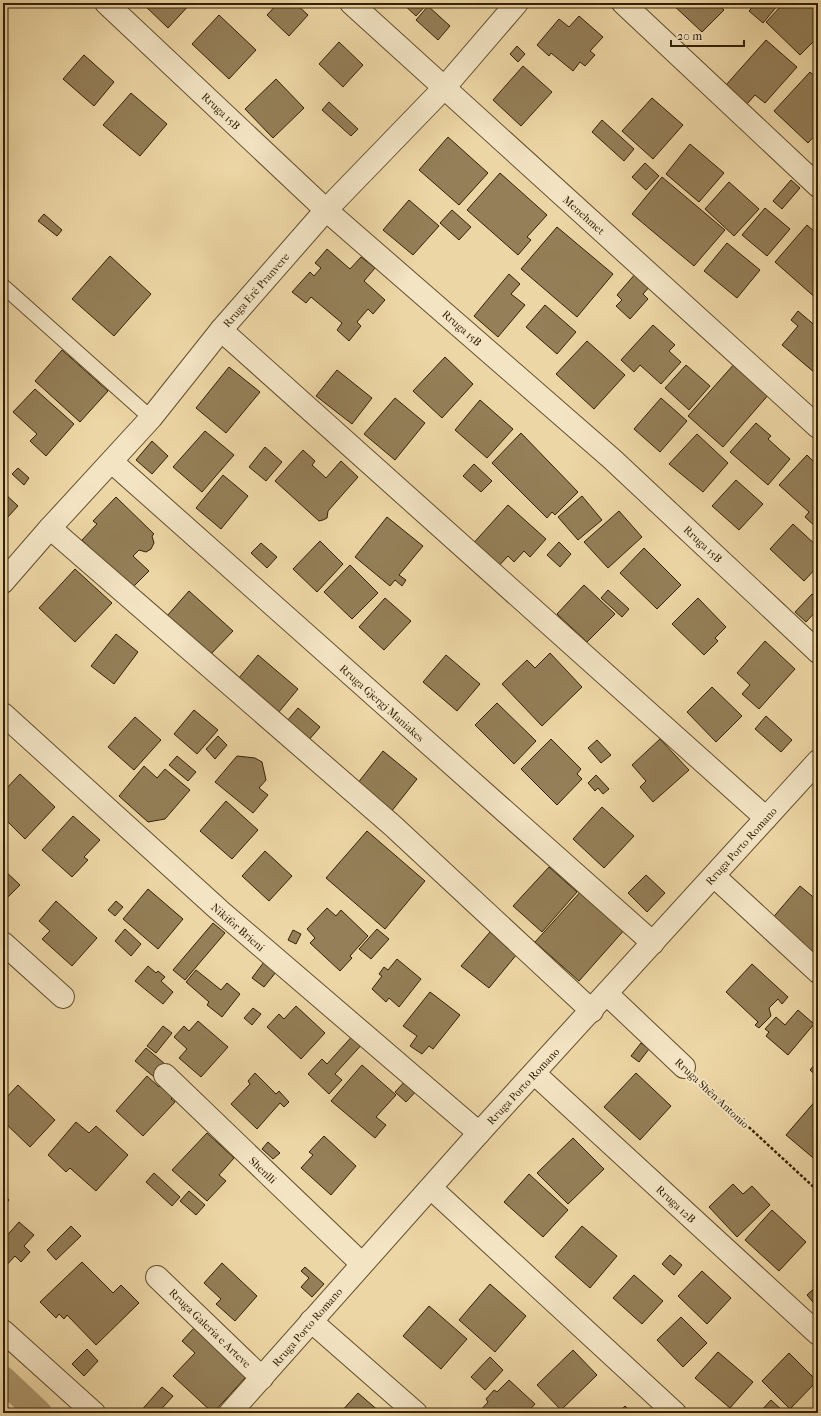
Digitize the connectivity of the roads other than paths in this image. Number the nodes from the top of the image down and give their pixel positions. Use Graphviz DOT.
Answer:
graph roads {
  1 [pos="106,3"];
  2 [pos="351,3"];
  3 [pos="517,3"];
  4 [pos="623,3"];
  5 [pos="444,88"];
  6 [pos="818,186"];
  7 [pos="326,210"];
  8 [pos="3,286"];
  9 [pos="221,330"];
  10 [pos="151,418"];
  11 [pos="818,427"];
  12 [pos="112,462"];
  13 [pos="50,528"];
  14 [pos="3,582"];
  15 [pos="818,652"];
  16 [pos="3,714"];
  17 [pos="818,761"];
  18 [pos="766,818"];
  19 [pos="714,876"];
  20 [pos="3,943"];
  21 [pos="653,943"];
  22 [pos="818,972"];
  23 [pos="607,994"];
  24 [pos="62,997"];
  25 [pos="592,1011"];
  26 [pos="684,1067"];
  27 [pos="535,1074"];
  28 [pos="165,1075"];
  29 [pos="479,1133"];
  30 [pos="431,1188"];
  31 [pos="362,1264"];
  32 [pos="157,1277"];
  33 [pos="311,1321"];
  34 [pos="3,1331"];
  35 [pos="818,1334"];
  36 [pos="262,1378"];
  37 [pos="94,1413"];
  38 [pos="230,1413"];
  39 [pos="416,1413"];
  40 [pos="675,1413"];
  1 -- 7 [label="street, Rruga 15B"];
  2 -- 5 [label="street, Menehmet"];
  3 -- 5 [label="street, Rruga Erë Pranvere"];
  4 -- 6 [label="street"];
  5 -- 7 [label="street, Rruga Erë Pranvere"];
  5 -- 11 [label="street, Menehmet"];
  7 -- 9 [label="street, Rruga Erë Pranvere"];
  7 -- 15 [label="street, Rruga 15B"];
  8 -- 10 [label="lane"];
  9 -- 10 [label="street, Rruga Erë Pranvere"];
  9 -- 18 [label="street"];
  10 -- 12 [label="street, Rruga Erë Pranvere"];
  12 -- 13 [label="street, Rruga Erë Pranvere"];
  12 -- 21 [label="street, Rruga Gjergj Maniakes"];
  13 -- 14 [label="street, Rruga Erë Pranvere"];
  13 -- 25 [label="street"];
  16 -- 29 [label="street, Nikifor Brieni"];
  17 -- 18 [label="street, Rruga Porto Romano"];
  18 -- 19 [label="street, Rruga Porto Romano"];
  19 -- 21 [label="street, Rruga Porto Romano"];
  19 -- 22 [label="street"];
  20 -- 24 [label="street"];
  21 -- 23 [label="street, Rruga Porto Romano"];
  23 -- 25 [label="street, Rruga Porto Romano"];
  23 -- 26 [label="street, Rruga Shën Antonio"];
  25 -- 27 [label="street, Rruga Porto Romano"];
  27 -- 29 [label="street, Rruga Porto Romano"];
  27 -- 35 [label="street, Rruga 12B"];
  28 -- 31 [label="street, Shenlli"];
  29 -- 30 [label="street, Rruga Porto Romano"];
  30 -- 31 [label="street, Rruga Porto Romano"];
  30 -- 40 [label="street"];
  31 -- 33 [label="street, Rruga Porto Romano"];
  32 -- 36 [label="street, Rruga Galeria e Arteve"];
  33 -- 36 [label="street, Rruga Porto Romano"];
  33 -- 39 [label="street"];
  34 -- 37 [label="street"];
  36 -- 38 [label="street, Rruga Porto Romano"];
}
